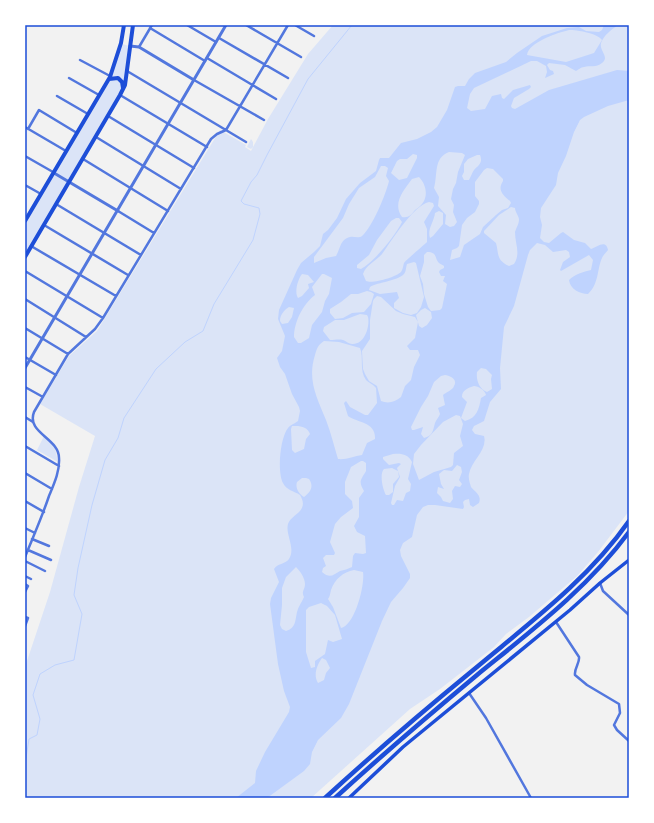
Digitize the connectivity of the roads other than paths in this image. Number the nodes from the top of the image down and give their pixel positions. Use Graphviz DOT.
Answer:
graph roads {
  1 [pos="124,25"];
  2 [pos="132,25"];
  3 [pos="152,25"];
  4 [pos="187,25"];
  5 [pos="226,25"];
  6 [pos="246,25"];
  7 [pos="288,25"];
  8 [pos="295,25"];
  9 [pos="150,28"];
  10 [pos="314,36"];
  11 [pos="219,38"];
  12 [pos="216,42"];
  13 [pos="277,44"];
  14 [pos="130,46"];
  15 [pos="139,47"];
  16 [pos="301,57"];
  17 [pos="206,59"];
  18 [pos="80,60"];
  19 [pos="265,64"];
  20 [pos="128,71"];
  21 [pos="69,78"];
  22 [pos="110,78"];
  23 [pos="288,78"];
  24 [pos="194,80"];
  25 [pos="253,85"];
  26 [pos="121,93"];
  27 [pos="57,96"];
  28 [pos="100,96"];
  29 [pos="276,99"];
  30 [pos="180,103"];
  31 [pos="241,106"];
  32 [pos="88,114"];
  33 [pos="108,116"];
  34 [pos="264,120"];
  35 [pos="168,124"];
  36 [pos="26,128"];
  37 [pos="226,130"];
  38 [pos="78,133"];
  39 [pos="96,137"];
  40 [pos="246,142"];
  41 [pos="156,145"];
  42 [pos="207,147"];
  43 [pos="67,152"];
  44 [pos="25,156"];
  45 [pos="83,159"];
  46 [pos="144,166"];
  47 [pos="194,168"];
  48 [pos="54,172"];
  49 [pos="69,182"];
  50 [pos="25,185"];
  51 [pos="131,188"];
  52 [pos="181,189"];
  53 [pos="41,194"];
  54 [pos="56,204"];
  55 [pos="168,210"];
  56 [pos="118,211"];
  57 [pos="27,214"];
  58 [pos="25,221"];
  59 [pos="44,225"];
  60 [pos="105,233"];
  61 [pos="154,233"];
  62 [pos="32,246"];
  63 [pos="92,254"];
  64 [pos="141,255"];
  65 [pos="25,257"];
  66 [pos="25,271"];
  67 [pos="80,275"];
  68 [pos="128,275"];
  69 [pos="67,296"];
  70 [pos="116,296"];
  71 [pos="25,299"];
  72 [pos="55,318"];
  73 [pos="103,318"];
  74 [pos="25,328"];
  75 [pos="86,337"];
  76 [pos="42,339"];
  77 [pos="68,354"];
  78 [pos="25,357"];
  79 [pos="30,360"];
  80 [pos="25,368"];
  81 [pos="56,375"];
  82 [pos="25,387"];
  83 [pos="42,398"];
  84 [pos="25,417"];
  85 [pos="33,422"];
  86 [pos="25,446"];
  87 [pos="59,466"];
  88 [pos="25,473"];
  89 [pos="52,488"];
  90 [pos="25,501"];
  91 [pos="44,512"];
  92 [pos="629,520"];
  93 [pos="25,528"];
  94 [pos="629,532"];
  95 [pos="34,533"];
  96 [pos="32,539"];
  97 [pos="49,546"];
  98 [pos="28,550"];
  99 [pos="25,556"];
  100 [pos="50,560"];
  101 [pos="629,560"];
  102 [pos="25,561"];
  103 [pos="45,570"];
  104 [pos="25,576"];
  105 [pos="31,579"];
  106 [pos="600,583"];
  107 [pos="25,584"];
  108 [pos="25,592"];
  109 [pos="629,615"];
  110 [pos="25,617"];
  111 [pos="556,622"];
  112 [pos="25,626"];
  113 [pos="469,693"];
  114 [pos="629,741"];
  115 [pos="325,798"];
  116 [pos="335,798"];
  117 [pos="349,798"];
  118 [pos="531,798"];
  1 -- 22 [label="main road"];
  2 -- 14 [label="main road"];
  3 -- 9 [label="street"];
  4 -- 12 [label="street"];
  5 -- 11 [label="street"];
  6 -- 13 [label="street"];
  7 -- 13 [label="street"];
  8 -- 10 [label="street"];
  9 -- 15 [label="street"];
  9 -- 17 [label="street"];
  11 -- 12 [label="street"];
  11 -- 19 [label="street"];
  12 -- 17 [label="street"];
  13 -- 16 [label="street"];
  13 -- 19 [label="street"];
  14 -- 15 [label="street"];
  14 -- 20 [label="main road"];
  15 -- 24 [label="street"];
  17 -- 24 [label="street"];
  17 -- 25 [label="street"];
  18 -- 22 [label="street"];
  19 -- 23 [label="street"];
  19 -- 25 [label="street"];
  20 -- 26 [label="main road"];
  20 -- 30 [label="street"];
  21 -- 28 [label="street"];
  22 -- 26 [label="main road"];
  22 -- 28 [label="main road"];
  24 -- 30 [label="street"];
  24 -- 31 [label="street"];
  25 -- 29 [label="street"];
  25 -- 31 [label="street"];
  26 -- 33 [label="main road"];
  26 -- 35 [label="street"];
  27 -- 32 [label="street"];
  28 -- 32 [label="main road"];
  30 -- 35 [label="street"];
  30 -- 37 [label="street"];
  31 -- 34 [label="street"];
  31 -- 37 [label="street"];
  32 -- 38 [label="main road"];
  33 -- 39 [label="main road"];
  33 -- 41 [label="street"];
  35 -- 41 [label="street"];
  35 -- 42 [label="street"];
  36 -- 38 [label="street"];
  36 -- 43 [label="street"];
  37 -- 40 [label="street"];
  37 -- 42 [label="street"];
  38 -- 43 [label="main road"];
  39 -- 45 [label="main road"];
  39 -- 46 [label="street"];
  41 -- 46 [label="street"];
  41 -- 47 [label="street"];
  42 -- 47 [label="street"];
  43 -- 48 [label="main road"];
  44 -- 48 [label="street"];
  45 -- 49 [label="main road"];
  45 -- 51 [label="street"];
  46 -- 51 [label="street"];
  46 -- 52 [label="street"];
  47 -- 52 [label="street"];
  48 -- 49 [label="street"];
  48 -- 53 [label="main road"];
  49 -- 54 [label="main road"];
  49 -- 56 [label="street"];
  50 -- 53 [label="street"];
  51 -- 55 [label="street"];
  51 -- 56 [label="street"];
  52 -- 55 [label="street"];
  53 -- 57 [label="main road"];
  54 -- 59 [label="main road"];
  54 -- 60 [label="street"];
  55 -- 61 [label="street"];
  56 -- 60 [label="street"];
  56 -- 61 [label="street"];
  57 -- 58 [label="main road"];
  59 -- 62 [label="main road"];
  59 -- 63 [label="street"];
  60 -- 63 [label="street"];
  60 -- 64 [label="street"];
  61 -- 64 [label="street"];
  62 -- 65 [label="main road"];
  62 -- 67 [label="street"];
  63 -- 67 [label="street"];
  63 -- 68 [label="street"];
  64 -- 68 [label="street"];
  66 -- 69 [label="street"];
  67 -- 69 [label="street"];
  67 -- 70 [label="street"];
  68 -- 70 [label="street"];
  69 -- 72 [label="street"];
  69 -- 73 [label="street"];
  70 -- 73 [label="street"];
  71 -- 72 [label="street"];
  72 -- 75 [label="street"];
  72 -- 76 [label="street"];
  73 -- 75 [label="street"];
  74 -- 76 [label="street"];
  75 -- 77 [label="street"];
  76 -- 77 [label="street"];
  76 -- 79 [label="street"];
  77 -- 81 [label="street"];
  78 -- 79 [label="street"];
  79 -- 80 [label="street"];
  79 -- 81 [label="street"];
  81 -- 83 [label="street"];
  82 -- 83 [label="street"];
  83 -- 85 [label="street"];
  84 -- 85 [label="street"];
  85 -- 87 [label="street"];
  86 -- 87 [label="street"];
  87 -- 89 [label="street"];
  88 -- 89 [label="street"];
  89 -- 91 [label="street"];
  90 -- 91 [label="street"];
  91 -- 95 [label="street"];
  92 -- 115 [label="highway"];
  93 -- 95 [label="street"];
  94 -- 116 [label="highway"];
  95 -- 96 [label="street"];
  96 -- 97 [label="street"];
  96 -- 98 [label="street"];
  98 -- 99 [label="street"];
  98 -- 100 [label="street"];
  101 -- 106 [label="main road"];
  102 -- 103 [label="street"];
  104 -- 105 [label="street"];
  106 -- 109 [label="street"];
  106 -- 111 [label="main road"];
  107 -- 108 [label="street"];
  110 -- 112 [label="street"];
  111 -- 113 [label="main road"];
  111 -- 114 [label="street"];
  113 -- 117 [label="main road"];
  113 -- 118 [label="street"];
}
